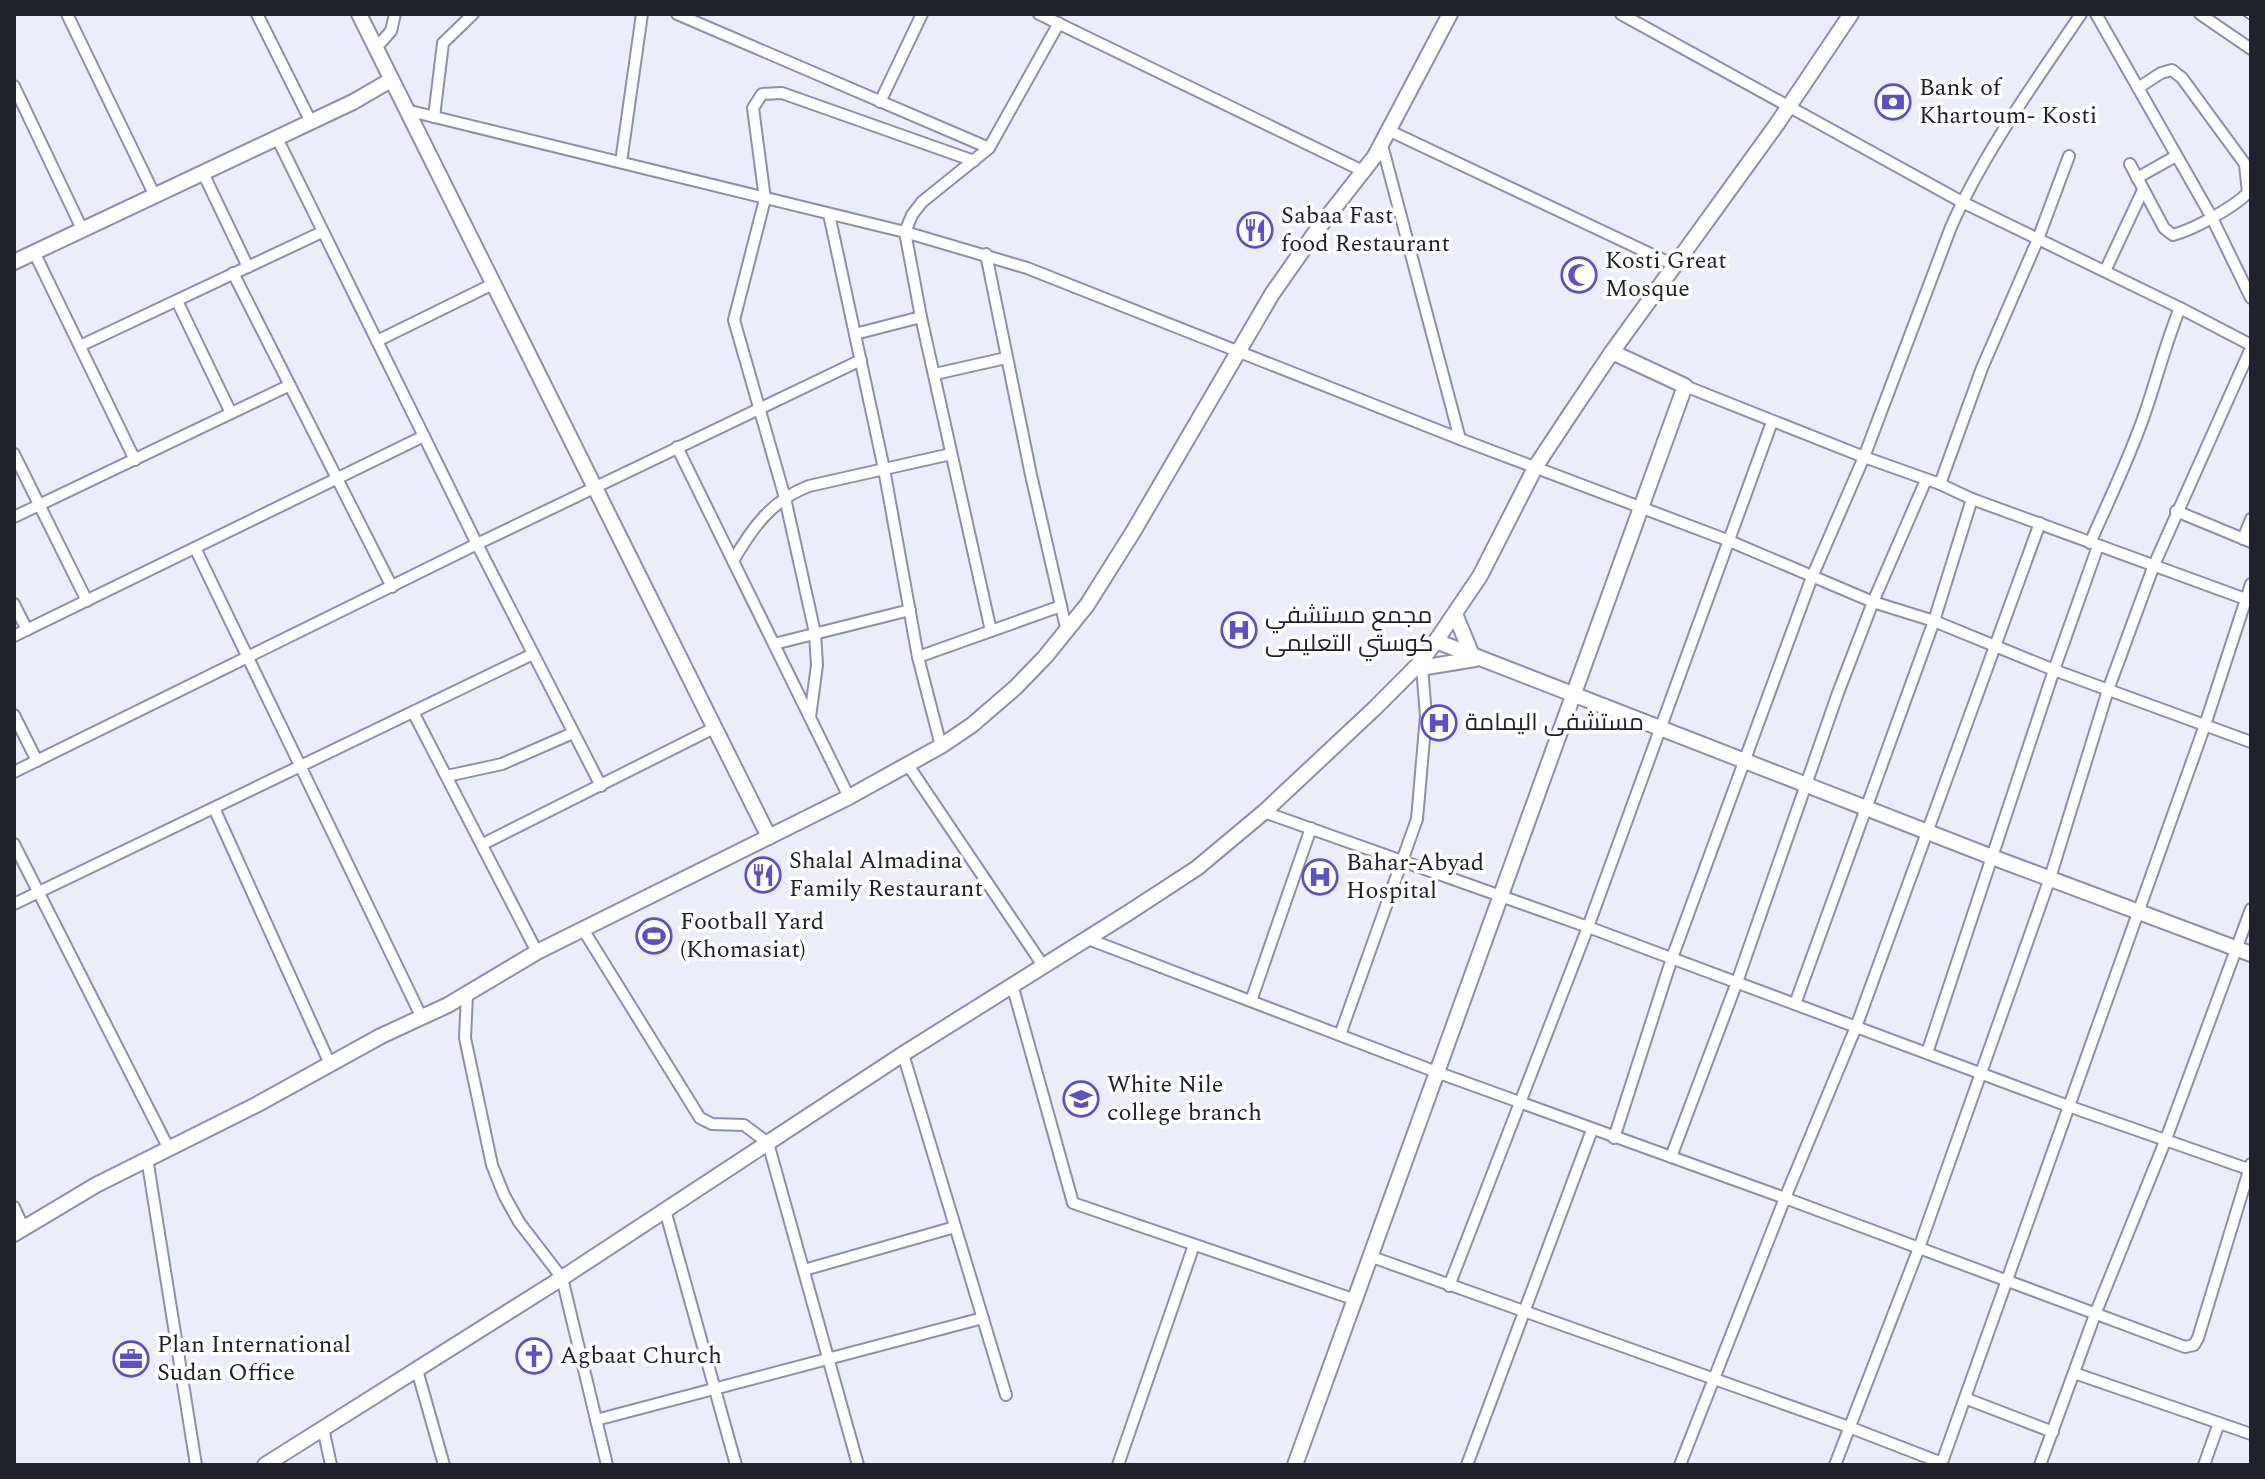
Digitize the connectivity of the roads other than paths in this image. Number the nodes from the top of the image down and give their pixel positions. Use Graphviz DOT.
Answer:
graph roads {
  1 [pos="67,14"];
  2 [pos="257,14"];
  3 [pos="359,14"];
  4 [pos="395,14"];
  5 [pos="473,14"];
  6 [pos="642,14"];
  7 [pos="677,14"];
  8 [pos="922,14"];
  9 [pos="1039,14"];
  10 [pos="1450,14"];
  11 [pos="1621,14"];
  12 [pos="1851,14"];
  13 [pos="2081,14"];
  14 [pos="2096,14"];
  15 [pos="2200,14"];
  16 [pos="1059,23"];
  17 [pos="376,48"];
  18 [pos="2251,49"];
  19 [pos="391,80"];
  20 [pos="14,86"];
  21 [pos="2138,88"];
  22 [pos="880,102"];
  23 [pos="1789,106"];
  24 [pos="406,110"];
  25 [pos="434,117"];
  26 [pos="311,122"];
  27 [pos="1390,131"];
  28 [pos="277,138"];
  29 [pos="1382,145"];
  30 [pos="989,148"];
  31 [pos="2069,156"];
  32 [pos="2176,156"];
  33 [pos="974,161"];
  34 [pos="621,162"];
  35 [pos="2130,164"];
  36 [pos="1365,172"];
  37 [pos="203,173"];
  38 [pos="2137,178"];
  39 [pos="2143,190"];
  40 [pos="155,196"];
  41 [pos="2250,196"];
  42 [pos="765,199"];
  43 [pos="1962,202"];
  44 [pos="829,214"];
  45 [pos="2211,216"];
  46 [pos="82,229"];
  47 [pos="322,232"];
  48 [pos="905,232"];
  49 [pos="2038,239"];
  50 [pos="34,252"];
  51 [pos="986,254"];
  52 [pos="14,262"];
  53 [pos="1674,265"];
  54 [pos="248,267"];
  55 [pos="2105,271"];
  56 [pos="233,273"];
  57 [pos="495,283"];
  58 [pos="2251,298"];
  59 [pos="177,301"];
  60 [pos="2180,308"];
  61 [pos="921,317"];
  62 [pos="855,334"];
  63 [pos="377,341"];
  64 [pos="80,346"];
  65 [pos="2251,346"];
  66 [pos="1237,351"];
  67 [pos="1612,352"];
  68 [pos="1006,358"];
  69 [pos="861,360"];
  70 [pos="935,374"];
  71 [pos="288,386"];
  72 [pos="1685,386"];
  73 [pos="761,408"];
  74 [pos="231,413"];
  75 [pos="1772,422"];
  76 [pos="424,436"];
  77 [pos="1460,439"];
  78 [pos="677,447"];
  79 [pos="14,454"];
  80 [pos="951,454"];
  81 [pos="1864,457"];
  82 [pos="135,460"];
  83 [pos="1536,466"];
  84 [pos="884,469"];
  85 [pos="337,479"];
  86 [pos="1926,480"];
  87 [pos="1940,484"];
  88 [pos="596,486"];
  89 [pos="785,498"];
  90 [pos="1972,499"];
  91 [pos="39,505"];
  92 [pos="1641,508"];
  93 [pos="2176,511"];
  94 [pos="14,517"];
  95 [pos="2251,519"];
  96 [pos="2040,523"];
  97 [pos="1727,540"];
  98 [pos="2247,541"];
  99 [pos="477,544"];
  100 [pos="2094,544"];
  101 [pos="195,548"];
  102 [pos="733,561"];
  103 [pos="2154,565"];
  104 [pos="1812,577"];
  105 [pos="2251,584"];
  106 [pos="392,587"];
  107 [pos="2248,600"];
  108 [pos="87,601"];
  109 [pos="1873,602"];
  110 [pos="14,604"];
  111 [pos="1061,606"];
  112 [pos="910,610"];
  113 [pos="1455,614"];
  114 [pos="1934,621"];
  115 [pos="27,630"];
  116 [pos="991,631"];
  117 [pos="1067,632"];
  118 [pos="815,633"];
  119 [pos="14,636"];
  120 [pos="1436,641"];
  121 [pos="774,644"];
  122 [pos="1995,646"];
  123 [pos="533,654"];
  124 [pos="918,657"];
  125 [pos="1476,657"];
  126 [pos="248,658"];
  127 [pos="1418,668"];
  128 [pos="2054,670"];
  129 [pos="2108,690"];
  130 [pos="1574,695"];
  131 [pos="413,712"];
  132 [pos="14,715"];
  133 [pos="810,717"];
  134 [pos="2205,725"];
  135 [pos="1663,727"];
  136 [pos="714,728"];
  137 [pos="573,733"];
  138 [pos="2251,742"];
  139 [pos="941,746"];
  140 [pos="37,761"];
  141 [pos="1745,761"];
  142 [pos="908,765"];
  143 [pos="300,766"];
  144 [pos="14,772"];
  145 [pos="447,776"];
  146 [pos="1805,784"];
  147 [pos="601,786"];
  148 [pos="849,797"];
  149 [pos="1865,807"];
  150 [pos="214,808"];
  151 [pos="1264,812"];
  152 [pos="1311,828"];
  153 [pos="1926,831"];
  154 [pos="769,837"];
  155 [pos="14,844"];
  156 [pos="483,844"];
  157 [pos="1992,857"];
  158 [pos="1403,861"];
  159 [pos="2050,878"];
  160 [pos="38,892"];
  161 [pos="1500,896"];
  162 [pos="14,904"];
  163 [pos="2251,909"];
  164 [pos="2140,911"];
  165 [pos="1588,927"];
  166 [pos="584,931"];
  167 [pos="1088,939"];
  168 [pos="2244,951"];
  169 [pos="537,952"];
  170 [pos="1672,958"];
  171 [pos="1044,967"];
  172 [pos="1737,982"];
  173 [pos="1013,988"];
  174 [pos="467,994"];
  175 [pos="1251,1001"];
  176 [pos="1795,1004"];
  177 [pos="422,1018"];
  178 [pos="1856,1027"];
  179 [pos="1340,1035"];
  180 [pos="1927,1053"];
  181 [pos="903,1054"];
  182 [pos="330,1064"];
  183 [pos="1981,1072"];
  184 [pos="1439,1073"];
  185 [pos="1521,1103"];
  186 [pos="2071,1107"];
  187 [pos="1592,1130"];
  188 [pos="1614,1138"];
  189 [pos="2166,1139"];
  190 [pos="768,1143"];
  191 [pos="168,1147"];
  192 [pos="1671,1157"];
  193 [pos="147,1158"];
  194 [pos="2250,1168"];
  195 [pos="1785,1198"];
  196 [pos="14,1207"];
  197 [pos="665,1210"];
  198 [pos="955,1227"];
  199 [pos="19,1232"];
  200 [pos="1194,1245"];
  201 [pos="1919,1248"];
  202 [pos="1372,1257"];
  203 [pos="804,1270"];
  204 [pos="562,1278"];
  205 [pos="2008,1282"];
  206 [pos="1449,1286"];
  207 [pos="1356,1300"];
  208 [pos="2096,1312"];
  209 [pos="1523,1313"];
  210 [pos="983,1318"];
  211 [pos="828,1359"];
  212 [pos="417,1370"];
  213 [pos="2074,1373"];
  214 [pos="1714,1380"];
  215 [pos="716,1390"];
  216 [pos="1006,1395"];
  217 [pos="1967,1399"];
  218 [pos="596,1420"];
  219 [pos="2219,1423"];
  220 [pos="1849,1427"];
  221 [pos="323,1428"];
  222 [pos="2053,1432"];
  223 [pos="2251,1434"];
  224 [pos="1942,1464"];
  225 [pos="196,1465"];
  226 [pos="265,1465"];
  227 [pos="331,1465"];
  228 [pos="444,1465"];
  229 [pos="607,1465"];
  230 [pos="736,1465"];
  231 [pos="858,1465"];
  232 [pos="1118,1465"];
  233 [pos="1295,1465"];
  234 [pos="1467,1465"];
  235 [pos="1680,1465"];
  236 [pos="1835,1465"];
  237 [pos="2040,1465"];
  238 [pos="2204,1465"];
  1 -- 40 [label="street"];
  2 -- 26 [label="street"];
  3 -- 17 [label="main road"];
  4 -- 17 [label="street"];
  5 -- 25 [label="street"];
  6 -- 34 [label="street"];
  7 -- 22 [label="street"];
  8 -- 22 [label="street"];
  9 -- 16 [label="street"];
  10 -- 27 [label="main road"];
  11 -- 23 [label="street"];
  12 -- 23 [label="main road"];
  13 -- 43 [label="street"];
  14 -- 21 [label="street"];
  15 -- 18 [label="street"];
  16 -- 30 [label="street"];
  16 -- 36 [label="street"];
  17 -- 19 [label="main road"];
  19 -- 24 [label="main road"];
  19 -- 26 [label="main road"];
  20 -- 46 [label="street"];
  21 -- 32 [label="street"];
  21 -- 41 [label="street"];
  22 -- 30 [label="street"];
  23 -- 43 [label="street"];
  23 -- 53 [label="main road"];
  24 -- 25 [label="street"];
  24 -- 57 [label="main road"];
  25 -- 34 [label="street"];
  26 -- 28 [label="main road"];
  27 -- 29 [label="main road"];
  27 -- 53 [label="street"];
  28 -- 37 [label="main road"];
  28 -- 47 [label="street"];
  29 -- 36 [label="main road"];
  29 -- 77 [label="street"];
  30 -- 33 [label="street"];
  31 -- 49 [label="street"];
  32 -- 38 [label="street"];
  32 -- 45 [label="street"];
  33 -- 42 [label="street"];
  33 -- 48 [label="street"];
  34 -- 42 [label="street"];
  35 -- 38 [label="street"];
  36 -- 66 [label="main road"];
  37 -- 40 [label="main road"];
  37 -- 54 [label="street"];
  38 -- 39 [label="street"];
  39 -- 45 [label="street"];
  39 -- 55 [label="street"];
  40 -- 46 [label="main road"];
  41 -- 45 [label="street"];
  42 -- 44 [label="street"];
  42 -- 73 [label="street"];
  43 -- 49 [label="street"];
  43 -- 81 [label="street"];
  44 -- 48 [label="street"];
  44 -- 62 [label="street"];
  45 -- 58 [label="street"];
  46 -- 50 [label="main road"];
  47 -- 54 [label="street"];
  47 -- 63 [label="street"];
  48 -- 51 [label="street"];
  48 -- 61 [label="street"];
  49 -- 55 [label="street"];
  49 -- 87 [label="street"];
  50 -- 52 [label="main road"];
  50 -- 64 [label="street"];
  51 -- 66 [label="street"];
  51 -- 68 [label="street"];
  53 -- 67 [label="main road"];
  54 -- 56 [label="street"];
  55 -- 60 [label="street"];
  56 -- 59 [label="street"];
  56 -- 71 [label="street"];
  57 -- 63 [label="street"];
  57 -- 88 [label="main road"];
  59 -- 64 [label="street"];
  59 -- 74 [label="street"];
  60 -- 65 [label="street"];
  60 -- 100 [label="street"];
  61 -- 62 [label="street"];
  61 -- 70 [label="street"];
  62 -- 69 [label="street"];
  63 -- 76 [label="street"];
  64 -- 82 [label="street"];
  65 -- 93 [label="street"];
  66 -- 77 [label="street"];
  66 -- 117 [label="main road"];
  67 -- 72 [label="main road"];
  67 -- 83 [label="main road"];
  68 -- 70 [label="street"];
  68 -- 111 [label="street"];
  69 -- 73 [label="street"];
  69 -- 84 [label="street"];
  70 -- 80 [label="street"];
  71 -- 74 [label="street"];
  71 -- 85 [label="street"];
  72 -- 75 [label="street"];
  72 -- 92 [label="main road"];
  73 -- 78 [label="street"];
  73 -- 89 [label="street"];
  74 -- 82 [label="street"];
  75 -- 81 [label="street"];
  75 -- 97 [label="street"];
  76 -- 85 [label="street"];
  76 -- 99 [label="street"];
  77 -- 83 [label="street"];
  78 -- 88 [label="street"];
  78 -- 102 [label="street"];
  79 -- 91 [label="street"];
  80 -- 84 [label="street"];
  80 -- 116 [label="street"];
  81 -- 86 [label="street"];
  81 -- 104 [label="street"];
  82 -- 91 [label="street"];
  83 -- 92 [label="street"];
  83 -- 113 [label="main road"];
  84 -- 89 [label="street"];
  84 -- 112 [label="street"];
  85 -- 101 [label="street"];
  85 -- 106 [label="street"];
  86 -- 87 [label="street"];
  86 -- 109 [label="street"];
  87 -- 90 [label="street"];
  88 -- 99 [label="street"];
  88 -- 136 [label="main road"];
  89 -- 102 [label="street"];
  89 -- 118 [label="street"];
  90 -- 96 [label="street"];
  90 -- 114 [label="street"];
  91 -- 94 [label="street"];
  91 -- 108 [label="street"];
  92 -- 97 [label="street"];
  92 -- 130 [label="main road"];
  93 -- 98 [label="street"];
  93 -- 103 [label="street"];
  95 -- 98 [label="street"];
  96 -- 100 [label="street"];
  96 -- 122 [label="street"];
  97 -- 104 [label="street"];
  97 -- 135 [label="street"];
  99 -- 106 [label="street"];
  99 -- 123 [label="street"];
  100 -- 103 [label="street"];
  100 -- 128 [label="street"];
  101 -- 108 [label="street"];
  101 -- 126 [label="street"];
  102 -- 121 [label="street"];
  103 -- 107 [label="street"];
  103 -- 129 [label="street"];
  104 -- 109 [label="street"];
  104 -- 141 [label="street"];
  105 -- 107 [label="street"];
  106 -- 126 [label="street"];
  107 -- 134 [label="street"];
  108 -- 115 [label="street"];
  109 -- 114 [label="street"];
  109 -- 146 [label="street"];
  110 -- 115 [label="street"];
  111 -- 116 [label="street"];
  111 -- 117 [label="street"];
  112 -- 118 [label="street"];
  112 -- 124 [label="street"];
  113 -- 120 [label="main road"];
  113 -- 125 [label="main road"];
  114 -- 122 [label="street"];
  114 -- 149 [label="street"];
  115 -- 119 [label="street"];
  116 -- 124 [label="street"];
  117 -- 139 [label="main road"];
  118 -- 121 [label="street"];
  118 -- 133 [label="street"];
  120 -- 125 [label="main road"];
  120 -- 127 [label="main road"];
  121 -- 133 [label="street"];
  122 -- 128 [label="street"];
  122 -- 153 [label="street"];
  123 -- 131 [label="street"];
  123 -- 137 [label="street"];
  124 -- 139 [label="street"];
  125 -- 127 [label="main road"];
  125 -- 130 [label="main road"];
  126 -- 140 [label="street"];
  126 -- 143 [label="street"];
  127 -- 151 [label="main road"];
  127 -- 158 [label="street"];
  128 -- 129 [label="street"];
  128 -- 157 [label="street"];
  129 -- 134 [label="street"];
  129 -- 159 [label="street"];
  130 -- 135 [label="main road"];
  130 -- 161 [label="main road"];
  131 -- 143 [label="street"];
  131 -- 145 [label="street"];
  132 -- 140 [label="street"];
  133 -- 148 [label="street"];
  134 -- 138 [label="street"];
  134 -- 164 [label="street"];
  135 -- 141 [label="main road"];
  135 -- 165 [label="street"];
  136 -- 147 [label="street"];
  136 -- 154 [label="main road"];
  137 -- 145 [label="street"];
  137 -- 147 [label="street"];
  139 -- 142 [label="main road"];
  140 -- 144 [label="street"];
  141 -- 146 [label="main road"];
  141 -- 170 [label="street"];
  142 -- 148 [label="main road"];
  142 -- 171 [label="street"];
  143 -- 150 [label="street"];
  143 -- 177 [label="street"];
  145 -- 156 [label="street"];
  146 -- 149 [label="main road"];
  146 -- 172 [label="street"];
  147 -- 156 [label="street"];
  148 -- 154 [label="main road"];
  149 -- 153 [label="main road"];
  149 -- 176 [label="street"];
  150 -- 160 [label="street"];
  150 -- 182 [label="street"];
  151 -- 152 [label="street"];
  151 -- 167 [label="main road"];
  152 -- 158 [label="street"];
  152 -- 175 [label="street"];
  153 -- 157 [label="main road"];
  153 -- 178 [label="street"];
  154 -- 166 [label="main road"];
  155 -- 160 [label="street"];
  156 -- 169 [label="street"];
  157 -- 159 [label="main road"];
  157 -- 180 [label="street"];
  158 -- 161 [label="street"];
  158 -- 179 [label="street"];
  159 -- 164 [label="main road"];
  159 -- 183 [label="street"];
  160 -- 162 [label="street"];
  160 -- 191 [label="street"];
  161 -- 165 [label="street"];
  161 -- 184 [label="main road"];
  163 -- 168 [label="street"];
  164 -- 168 [label="main road"];
  164 -- 186 [label="street"];
  165 -- 170 [label="street"];
  165 -- 185 [label="street"];
  166 -- 169 [label="main road"];
  166 -- 190 [label="street"];
  167 -- 171 [label="main road"];
  167 -- 175 [label="street"];
  168 -- 189 [label="street"];
  169 -- 174 [label="main road"];
  170 -- 172 [label="street"];
  170 -- 188 [label="street"];
  171 -- 173 [label="main road"];
  172 -- 176 [label="street"];
  172 -- 192 [label="street"];
  173 -- 181 [label="main road"];
  173 -- 200 [label="street"];
  174 -- 177 [label="main road"];
  174 -- 204 [label="street"];
  175 -- 179 [label="street"];
  176 -- 178 [label="street"];
  177 -- 182 [label="main road"];
  178 -- 180 [label="street"];
  178 -- 195 [label="street"];
  179 -- 184 [label="street"];
  180 -- 183 [label="street"];
  181 -- 190 [label="main road"];
  181 -- 198 [label="street"];
  182 -- 191 [label="main road"];
  183 -- 186 [label="street"];
  183 -- 201 [label="street"];
  184 -- 185 [label="street"];
  184 -- 202 [label="main road"];
  185 -- 187 [label="street"];
  185 -- 206 [label="street"];
  186 -- 189 [label="street"];
  186 -- 205 [label="street"];
  187 -- 188 [label="street"];
  187 -- 209 [label="street"];
  188 -- 192 [label="street"];
  189 -- 194 [label="street"];
  189 -- 208 [label="street"];
  190 -- 197 [label="main road"];
  190 -- 203 [label="street"];
  191 -- 193 [label="main road"];
  192 -- 195 [label="street"];
  193 -- 199 [label="main road"];
  193 -- 225 [label="street"];
  194 -- 208 [label="street"];
  195 -- 201 [label="street"];
  195 -- 214 [label="street"];
  196 -- 199 [label="street"];
  197 -- 204 [label="main road"];
  197 -- 215 [label="street"];
  198 -- 203 [label="street"];
  198 -- 210 [label="street"];
  200 -- 207 [label="street"];
  200 -- 232 [label="street"];
  201 -- 205 [label="street"];
  201 -- 220 [label="street"];
  202 -- 206 [label="street"];
  202 -- 207 [label="main road"];
  203 -- 211 [label="street"];
  204 -- 212 [label="main road"];
  204 -- 218 [label="street"];
  205 -- 208 [label="street"];
  205 -- 217 [label="street"];
  206 -- 209 [label="street"];
  207 -- 233 [label="main road"];
  208 -- 213 [label="street"];
  209 -- 214 [label="street"];
  209 -- 234 [label="street"];
  210 -- 211 [label="street"];
  210 -- 216 [label="street"];
  211 -- 215 [label="street"];
  211 -- 231 [label="street"];
  212 -- 221 [label="main road"];
  212 -- 228 [label="street"];
  213 -- 219 [label="street"];
  213 -- 222 [label="street"];
  214 -- 220 [label="street"];
  214 -- 235 [label="street"];
  215 -- 218 [label="street"];
  215 -- 230 [label="street"];
  217 -- 222 [label="street"];
  217 -- 224 [label="street"];
  218 -- 229 [label="street"];
  219 -- 223 [label="street"];
  219 -- 238 [label="street"];
  220 -- 224 [label="street"];
  220 -- 236 [label="street"];
  221 -- 226 [label="main road"];
  221 -- 227 [label="street"];
  222 -- 237 [label="street"];
}
